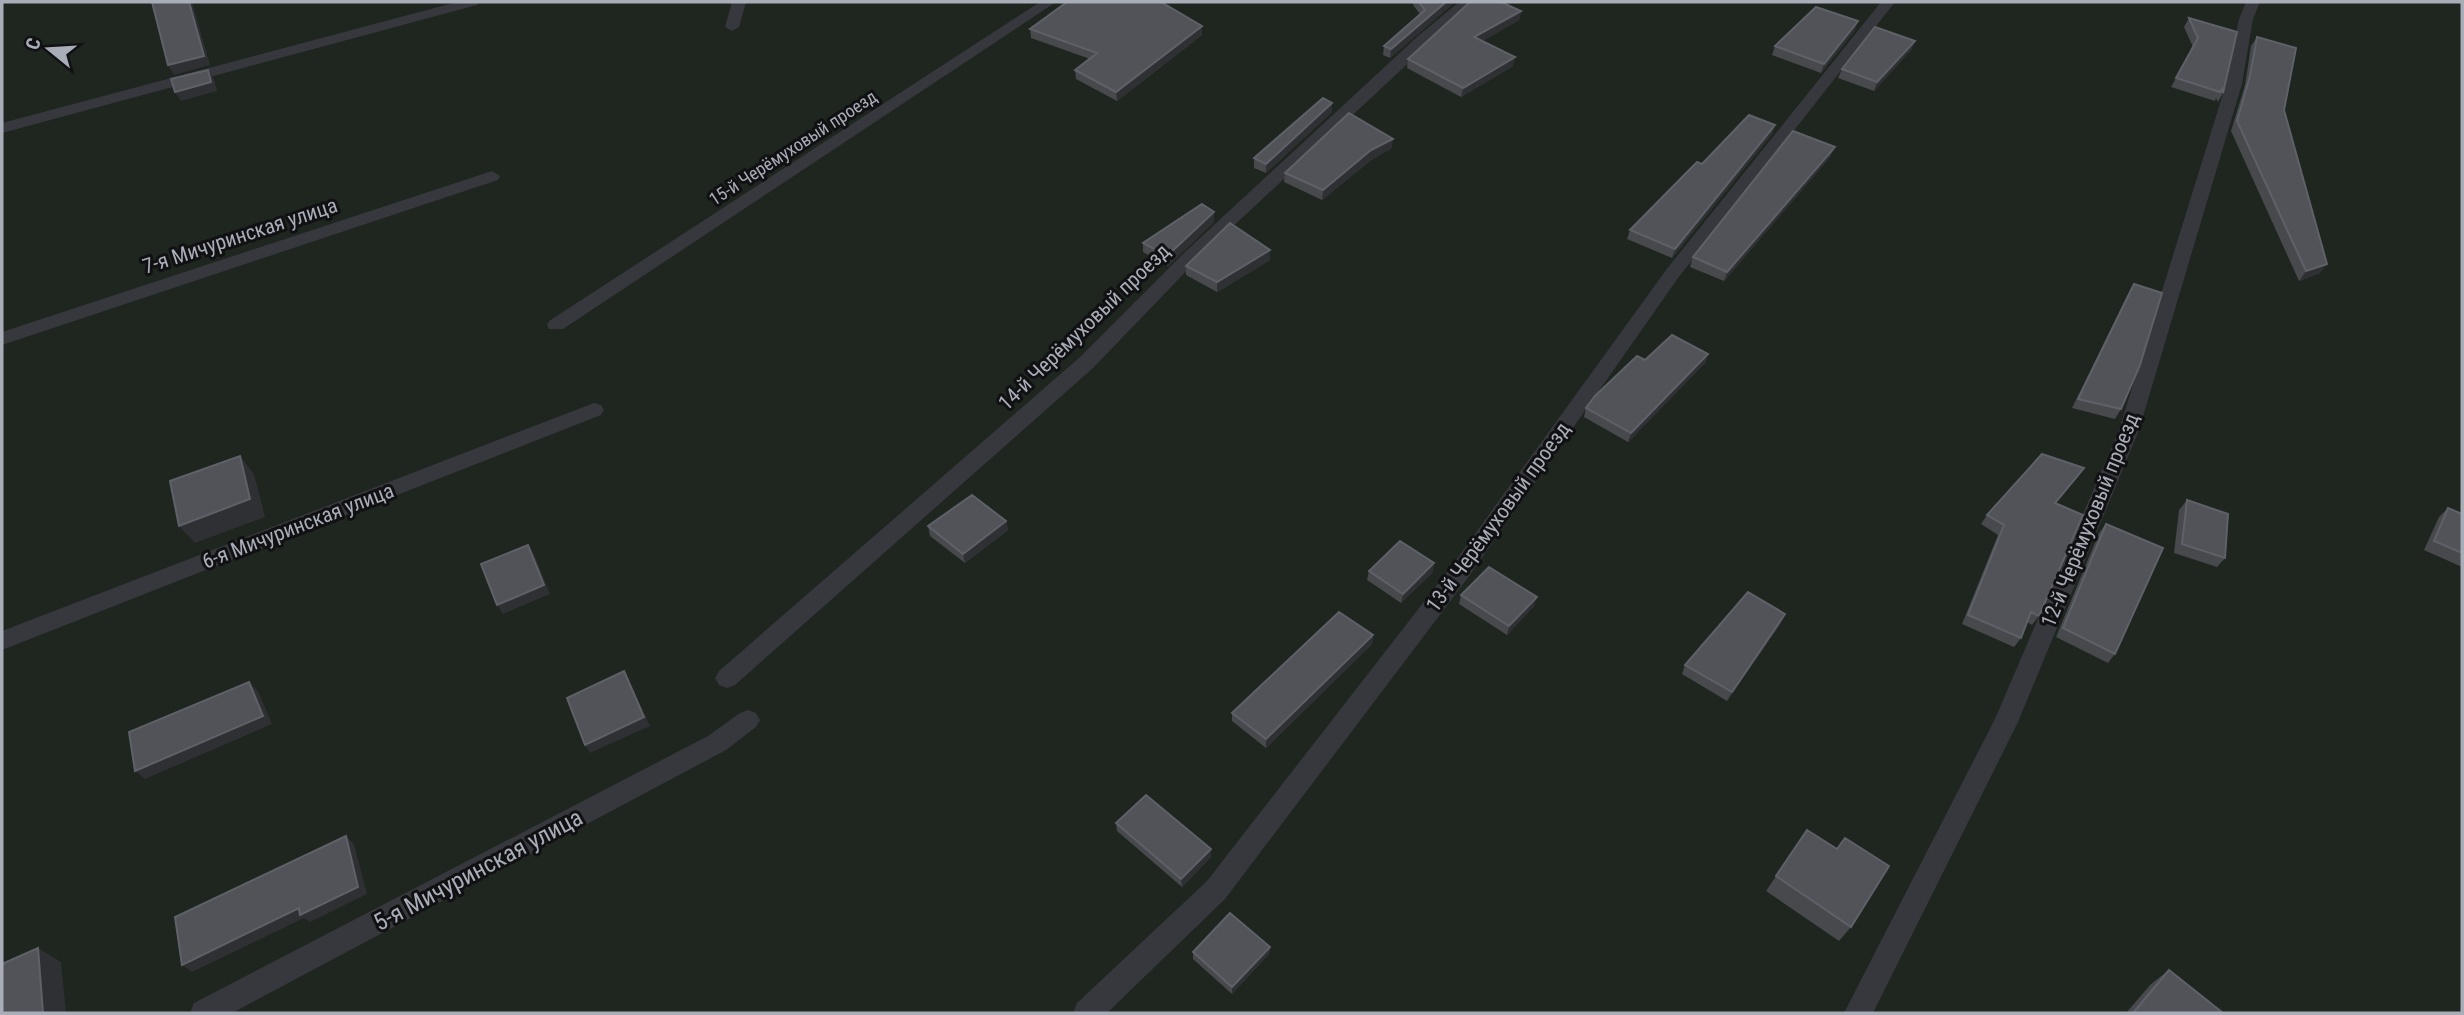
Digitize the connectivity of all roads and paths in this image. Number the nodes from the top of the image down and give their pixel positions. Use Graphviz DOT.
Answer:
graph roads {
  1 [pos="472,2"];
  2 [pos="739,2"];
  3 [pos="1049,2"];
  4 [pos="1468,2"];
  5 [pos="1888,2"];
  6 [pos="2253,2"];
  7 [pos="732,27"];
  8 [pos="2,128"];
  9 [pos="492,176"];
  10 [pos="556,325"];
  11 [pos="2,339"];
  12 [pos="594,410"];
  13 [pos="2,641"];
  14 [pos="727,678"];
  15 [pos="748,720"];
  16 [pos="204,1013"];
  17 [pos="1087,1013"];
  18 [pos="1858,1013"];
  1 -- 8 [label="lane"];
  2 -- 7 [label="lane"];
  3 -- 10 [label="lane, 15-й Черёмуховый проезд"];
  4 -- 14 [label="lane, 14-й Черёмуховый проезд"];
  5 -- 17 [label="lane, 13-й Черёмуховый проезд"];
  6 -- 18 [label="lane, 12-й Черёмуховый проезд"];
  9 -- 11 [label="lane, 7-я Мичуринская улица"];
  12 -- 13 [label="lane, 6-я Мичуринская улица"];
  15 -- 16 [label="lane, 5-я Мичуринская улица"];
}
